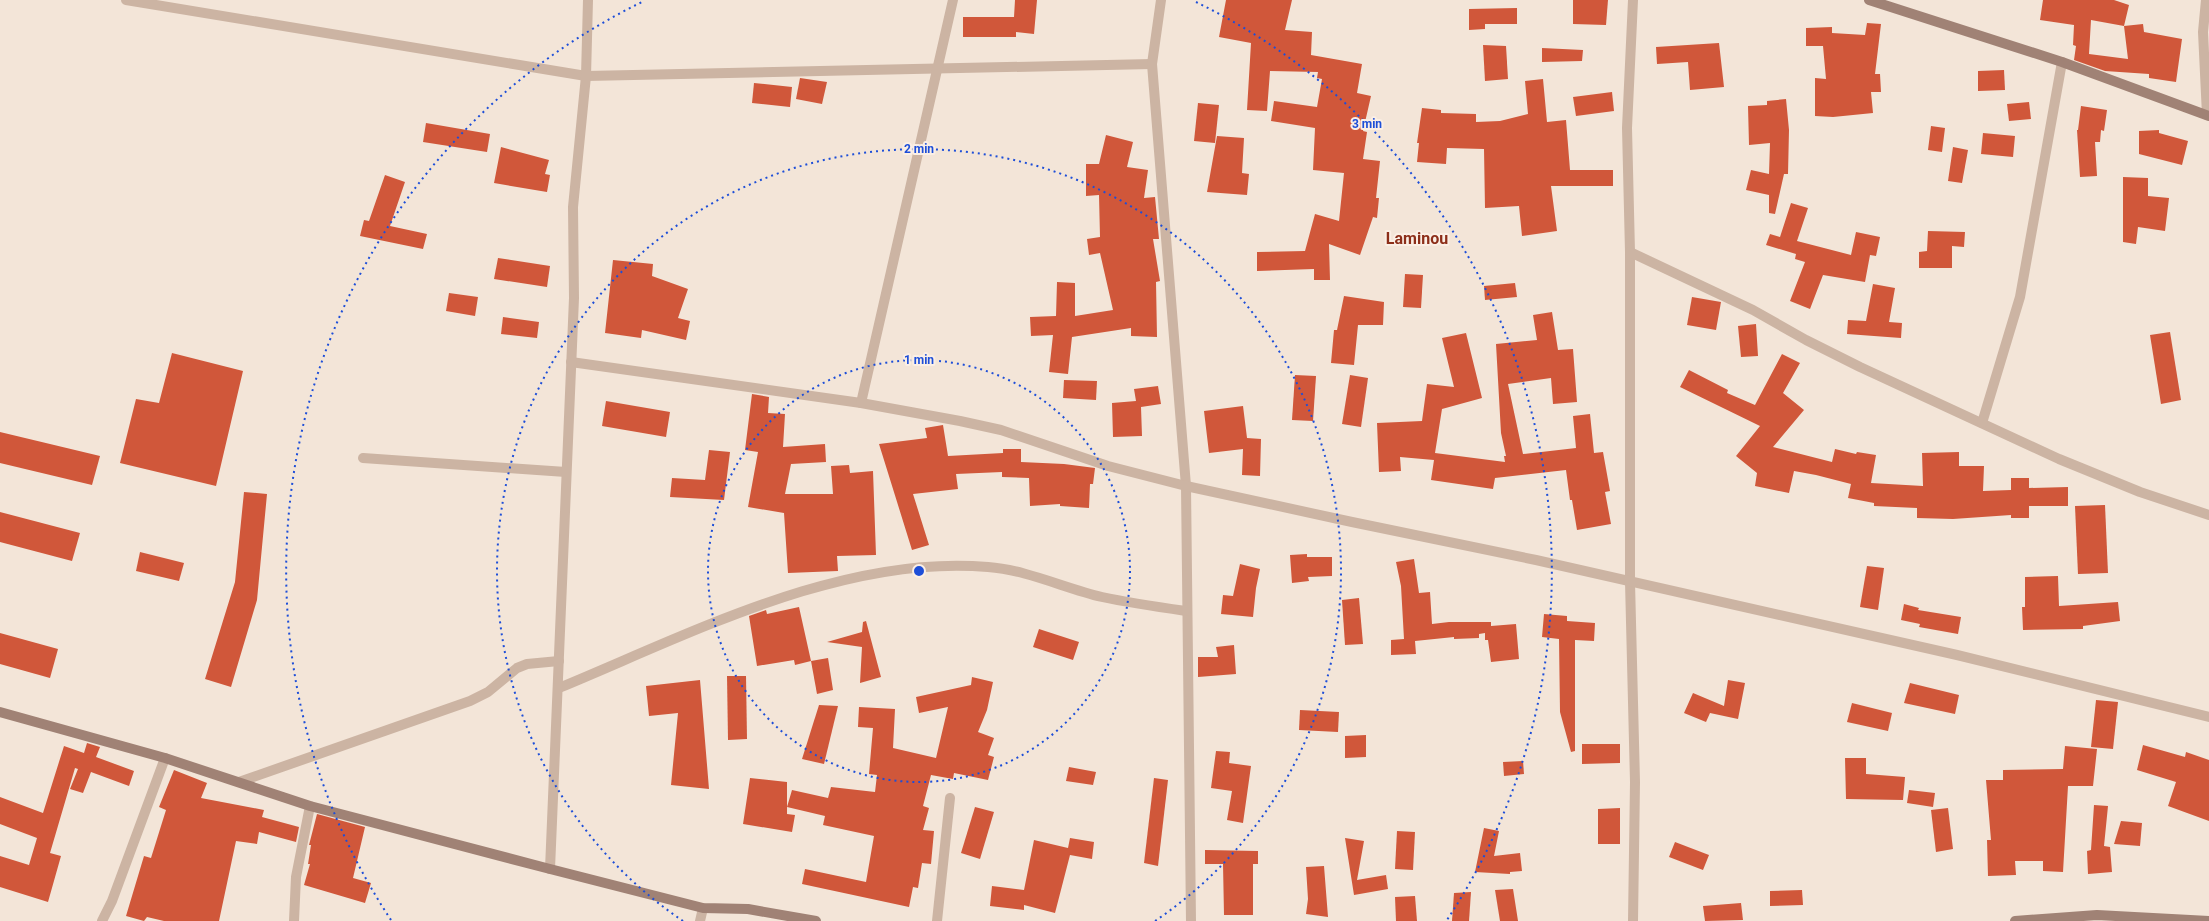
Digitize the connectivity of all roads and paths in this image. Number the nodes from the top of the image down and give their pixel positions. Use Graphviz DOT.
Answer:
graph roads {
  1 [pos="126,0"];
  2 [pos="588,0"];
  3 [pos="953,0"];
  4 [pos="1161,0"];
  5 [pos="1633,0"];
  6 [pos="1870,0"];
  7 [pos="2206,0"];
  8 [pos="2062,62"];
  9 [pos="1152,64"];
  10 [pos="938,69"];
  11 [pos="586,76"];
  12 [pos="2208,115"];
  13 [pos="1630,252"];
  14 [pos="571,362"];
  15 [pos="861,403"];
  16 [pos="1982,423"];
  17 [pos="363,458"];
  18 [pos="566,472"];
  19 [pos="1186,486"];
  20 [pos="2209,515"];
  21 [pos="1630,582"];
  22 [pos="1186,611"];
  23 [pos="559,661"];
  24 [pos="559,688"];
  25 [pos="0,712"];
  26 [pos="2209,717"];
  27 [pos="165,758"];
  28 [pos="239,782"];
  29 [pos="950,798"];
  30 [pos="310,806"];
  31 [pos="550,869"];
  32 [pos="703,908"];
  33 [pos="102,921"];
  34 [pos="294,921"];
  35 [pos="700,921"];
  36 [pos="816,921"];
  37 [pos="937,921"];
  38 [pos="1191,921"];
  39 [pos="1633,921"];
  40 [pos="2015,921"];
  41 [pos="2209,921"];
  1 -- 11 [label="street"];
  2 -- 11 [label="street"];
  3 -- 10 [label="street"];
  4 -- 9 [label="street"];
  5 -- 13 [label="street"];
  6 -- 8 [label="street"];
  7 -- 12 [label="street"];
  8 -- 12 [label="street"];
  8 -- 16 [label="street"];
  9 -- 10 [label="street"];
  9 -- 19 [label="street"];
  10 -- 11 [label="street"];
  10 -- 15 [label="street"];
  11 -- 14 [label="street"];
  13 -- 16 [label="street"];
  13 -- 21 [label="street"];
  14 -- 15 [label="street"];
  14 -- 18 [label="street"];
  15 -- 19 [label="street"];
  16 -- 20 [label="street"];
  17 -- 18 [label="street"];
  18 -- 23 [label="street"];
  19 -- 21 [label="street"];
  19 -- 22 [label="street"];
  21 -- 26 [label="street"];
  21 -- 39 [label="street"];
  22 -- 24 [label="street"];
  22 -- 38 [label="street"];
  23 -- 24 [label="street"];
  23 -- 28 [label="street"];
  24 -- 31 [label="street"];
  25 -- 27 [label="street"];
  27 -- 28 [label="street"];
  27 -- 33 [label="street"];
  28 -- 30 [label="street"];
  29 -- 37 [label="street"];
  30 -- 31 [label="street"];
  30 -- 34 [label="street"];
  31 -- 32 [label="street"];
  32 -- 35 [label="street"];
  32 -- 36 [label="street"];
  40 -- 41 [label="street"];
}
